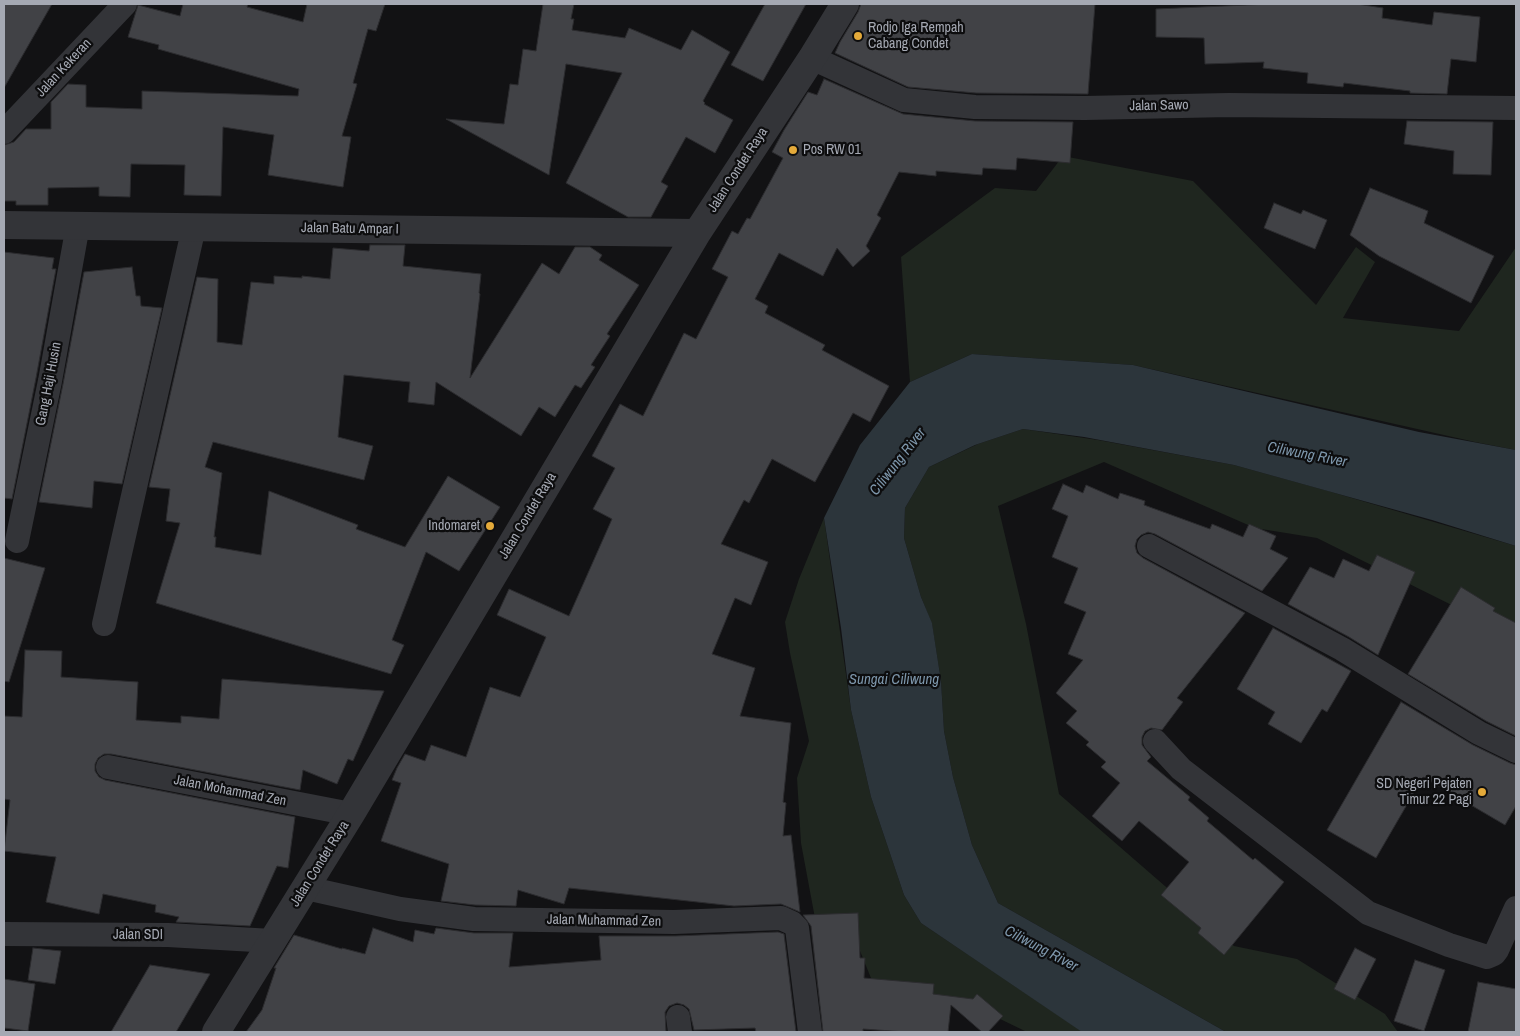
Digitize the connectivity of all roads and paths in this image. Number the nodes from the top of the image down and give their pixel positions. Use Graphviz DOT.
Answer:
graph roads {
  1 [pos="125,4"];
  2 [pos="845,4"];
  3 [pos="812,58"];
  4 [pos="1516,108"];
  5 [pos="4,132"];
  6 [pos="78,225"];
  7 [pos="4,226"];
  8 [pos="194,227"];
  9 [pos="697,233"];
  10 [pos="17,542"];
  11 [pos="1150,546"];
  12 [pos="104,624"];
  13 [pos="1155,742"];
  14 [pos="1516,751"];
  15 [pos="108,767"];
  16 [pos="351,814"];
  17 [pos="306,888"];
  18 [pos="1516,908"];
  19 [pos="4,934"];
  20 [pos="272,940"];
  21 [pos="216,1032"];
  22 [pos="810,1032"];
  1 -- 5 [label="street, Jalan Kekeran"];
  2 -- 3 [label="street, Jalan Condet Raya"];
  3 -- 4 [label="street, Jalan Sawo"];
  3 -- 9 [label="street, Jalan Condet Raya"];
  6 -- 7 [label="street, Jalan Batu Ampar I"];
  6 -- 8 [label="street, Jalan Batu Ampar I"];
  6 -- 10 [label="street, Gang Haji Husin"];
  8 -- 9 [label="street, Jalan Batu Ampar I"];
  8 -- 12 [label="street"];
  9 -- 16 [label="street, Jalan Condet Raya"];
  11 -- 14 [label="street"];
  13 -- 18 [label="street"];
  15 -- 16 [label="street, Jalan Mohammad Zen"];
  16 -- 17 [label="street, Jalan Condet Raya"];
  17 -- 20 [label="street, Jalan Condet Raya"];
  17 -- 22 [label="street, Jalan Muhammad Zen"];
  19 -- 20 [label="street, Jalan SDI"];
  20 -- 21 [label="street, Jalan Condet Raya"];
}
